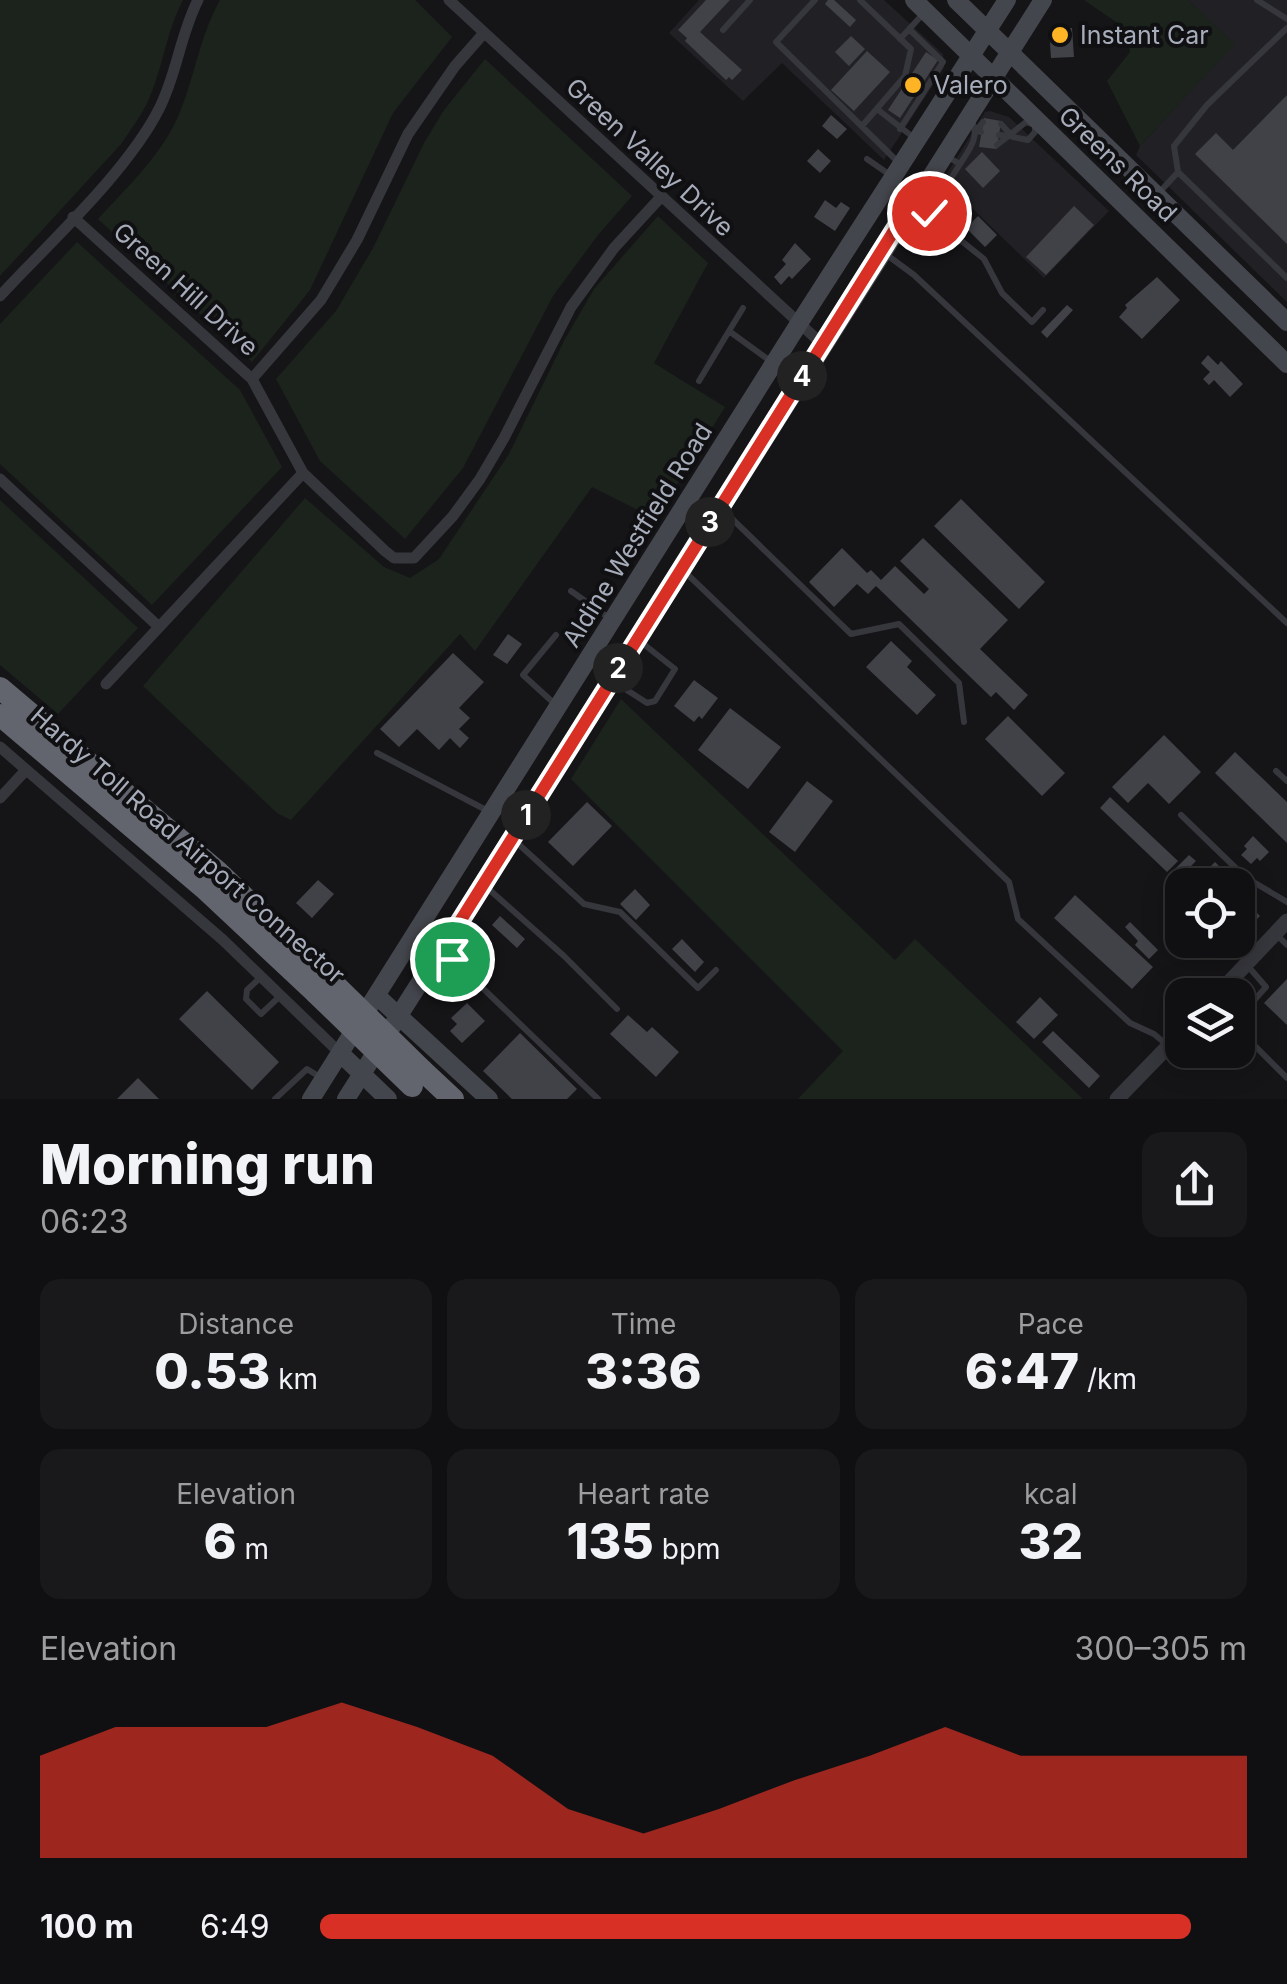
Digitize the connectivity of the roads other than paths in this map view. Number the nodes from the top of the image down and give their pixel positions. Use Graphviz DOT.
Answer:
graph roads {
  1 [pos="198,0"];
  2 [pos="449,0"];
  3 [pos="750,0"];
  4 [pos="815,0"];
  5 [pos="860,0"];
  6 [pos="956,0"];
  7 [pos="1007,0"];
  8 [pos="1043,0"];
  9 [pos="1257,0"];
  10 [pos="920,6"];
  11 [pos="1287,19"];
  12 [pos="1287,28"];
  13 [pos="909,29"];
  14 [pos="723,30"];
  15 [pos="988,30"];
  16 [pos="484,32"];
  17 [pos="900,39"];
  18 [pos="1010,51"];
  19 [pos="972,55"];
  20 [pos="994,76"];
  21 [pos="930,82"];
  22 [pos="947,95"];
  23 [pos="877,109"];
  24 [pos="1036,122"];
  25 [pos="1000,124"];
  26 [pos="862,126"];
  27 [pos="977,126"];
  28 [pos="900,129"];
  29 [pos="999,135"];
  30 [pos="1012,136"];
  31 [pos="918,140"];
  32 [pos="980,142"];
  33 [pos="997,145"];
  34 [pos="951,159"];
  35 [pos="867,160"];
  36 [pos="898,172"];
  37 [pos="1178,172"];
  38 [pos="1157,195"];
  39 [pos="660,198"];
  40 [pos="912,202"];
  41 [pos="929,213"];
  42 [pos="1137,216"];
  43 [pos="73,217"];
  44 [pos="881,251"];
  45 [pos="1287,278"];
  46 [pos="0,296"];
  47 [pos="743,308"];
  48 [pos="1043,310"];
  49 [pos="1287,322"];
  50 [pos="798,325"];
  51 [pos="729,331"];
  52 [pos="822,344"];
  53 [pos="774,364"];
  54 [pos="1287,364"];
  55 [pos="252,379"];
  56 [pos="699,381"];
  57 [pos="303,474"];
  58 [pos="0,480"];
  59 [pos="686,505"];
  60 [pos="715,514"];
  61 [pos="680,569"];
  62 [pos="571,591"];
  63 [pos="613,620"];
  64 [pos="1287,623"];
  65 [pos="159,626"];
  66 [pos="556,636"];
  67 [pos="636,639"];
  68 [pos="611,679"];
  69 [pos="106,684"];
  70 [pos="0,688"];
  71 [pos="558,707"];
  72 [pos="0,715"];
  73 [pos="964,722"];
  74 [pos="0,748"];
  75 [pos="378,753"];
  76 [pos="26,770"];
  77 [pos="1276,771"];
  78 [pos="1287,782"];
  79 [pos="0,798"];
  80 [pos="492,813"];
  81 [pos="1181,815"];
  82 [pos="512,838"];
  83 [pos="483,884"];
  84 [pos="1287,902"];
  85 [pos="1287,921"];
  86 [pos="1281,939"];
  87 [pos="448,954"];
  88 [pos="1246,964"];
  89 [pos="716,970"];
  90 [pos="261,977"];
  91 [pos="1233,978"];
  92 [pos="322,985"];
  93 [pos="280,996"];
  94 [pos="377,996"];
  95 [pos="1255,1000"];
  96 [pos="617,1009"];
  97 [pos="400,1017"];
  98 [pos="1165,1044"];
  99 [pos="1255,1046"];
  100 [pos="1165,1050"];
  101 [pos="340,1053"];
  102 [pos="362,1074"];
  103 [pos="1287,1078"];
  104 [pos="324,1079"];
  105 [pos="420,1085"];
  106 [pos="274,1099"];
  107 [pos="311,1099"];
  108 [pos="346,1099"];
  109 [pos="388,1099"];
  110 [pos="453,1099"];
  111 [pos="489,1099"];
  112 [pos="598,1099"];
  113 [pos="1118,1099"];
  1 -- 43 [label="street"];
  2 -- 16 [label="street, Green Valley Drive"];
  3 -- 14 [label="lane"];
  4 -- 26 [label="lane"];
  5 -- 17 [label="lane"];
  6 -- 15 [label="main road, Greens Road"];
  7 -- 15 [label="main road, Aldine Westfield Road"];
  8 -- 18 [label="main road"];
  9 -- 11 [label="lane"];
  10 -- 13 [label="lane"];
  10 -- 19 [label="main road, Greens Road"];
  12 -- 37 [label="lane"];
  13 -- 17 [label="lane"];
  13 -- 21 [label="lane"];
  15 -- 18 [label="main road, Greens Road"];
  15 -- 19 [label="main road, Aldine Westfield Road"];
  16 -- 39 [label="street, Green Valley Drive"];
  16 -- 55 [label="street"];
  17 -- 23 [label="lane"];
  18 -- 20 [label="main road"];
  18 -- 38 [label="main road, Greens Road"];
  19 -- 20 [label="main road, Greens Road"];
  19 -- 22 [label="main road, Aldine Westfield Road"];
  20 -- 24 [label="main road, Greens Road"];
  20 -- 27 [label="main road"];
  21 -- 22 [label="lane"];
  21 -- 28 [label="lane"];
  22 -- 31 [label="main road, Aldine Westfield Road"];
  23 -- 26 [label="lane"];
  23 -- 28 [label="lane"];
  24 -- 30 [label="lane"];
  24 -- 30 [label="lane"];
  24 -- 42 [label="main road, Greens Road"];
  25 -- 30 [label="lane"];
  26 -- 36 [label="lane"];
  27 -- 32 [label="lane"];
  27 -- 34 [label="main road"];
  28 -- 31 [label="lane"];
  29 -- 30 [label="lane"];
  30 -- 33 [label="lane"];
  31 -- 36 [label="main road, Aldine Westfield Road"];
  34 -- 40 [label="main road"];
  34 -- 41 [label="lane"];
  35 -- 36 [label="lane"];
  36 -- 50 [label="main road, Aldine Westfield Road"];
  37 -- 38 [label="lane"];
  37 -- 45 [label="lane"];
  38 -- 42 [label="main road"];
  38 -- 49 [label="main road, Greens Road"];
  39 -- 50 [label="street, Green Valley Drive"];
  39 -- 57 [label="street, Green Hill Drive"];
  40 -- 41 [label="lane"];
  40 -- 44 [label="main road"];
  41 -- 48 [label="lane"];
  42 -- 54 [label="main road, Greens Road"];
  43 -- 46 [label="street"];
  43 -- 55 [label="street, Green Hill Drive"];
  44 -- 52 [label="main road"];
  44 -- 64 [label="lane"];
  47 -- 51 [label="lane"];
  50 -- 52 [label="street, Green Valley Drive"];
  50 -- 53 [label="main road, Aldine Westfield Road"];
  51 -- 53 [label="lane"];
  51 -- 56 [label="lane"];
  52 -- 60 [label="main road"];
  53 -- 59 [label="main road, Aldine Westfield Road"];
  55 -- 57 [label="street, Green Hill Drive"];
  57 -- 65 [label="street"];
  58 -- 65 [label="street"];
  59 -- 60 [label="main road"];
  59 -- 63 [label="main road, Aldine Westfield Road"];
  60 -- 61 [label="main road"];
  60 -- 73 [label="lane"];
  61 -- 67 [label="main road"];
  61 -- 98 [label="lane"];
  62 -- 63 [label="lane"];
  63 -- 71 [label="main road, Aldine Westfield Road"];
  65 -- 69 [label="street"];
  66 -- 71 [label="lane"];
  67 -- 68 [label="main road"];
  67 -- 68 [label="lane"];
  68 -- 82 [label="main road"];
  70 -- 92 [label="highway, Hardy Toll Road Airport Connector"];
  71 -- 80 [label="main road, Aldine Westfield Road"];
  72 -- 92 [label="highway, Hardy Toll Road Airport Connector"];
  74 -- 76 [label="street"];
  75 -- 80 [label="lane"];
  76 -- 79 [label="street"];
  76 -- 90 [label="street"];
  77 -- 78 [label="lane"];
  80 -- 94 [label="main road, Aldine Westfield Road"];
  81 -- 84 [label="lane"];
  82 -- 83 [label="main road"];
  82 -- 89 [label="lane"];
  83 -- 87 [label="main road"];
  83 -- 96 [label="lane"];
  85 -- 86 [label="street"];
  86 -- 88 [label="street"];
  87 -- 97 [label="main road"];
  87 -- 112 [label="lane"];
  88 -- 91 [label="street"];
  88 -- 95 [label="lane"];
  90 -- 93 [label="street"];
  90 -- 93 [label="lane"];
  92 -- 105 [label="highway, Hardy Toll Road Airport Connector, bridge"];
  93 -- 101 [label="street"];
  94 -- 97 [label="main road"];
  94 -- 101 [label="main road, Aldine Westfield Road"];
  97 -- 102 [label="main road"];
  97 -- 111 [label="main road"];
  99 -- 103 [label="lane"];
  100 -- 113 [label="street"];
  101 -- 102 [label="main road"];
  101 -- 104 [label="main road, Aldine Westfield Road"];
  102 -- 108 [label="main road"];
  102 -- 109 [label="main road"];
  104 -- 106 [label="lane"];
  104 -- 107 [label="main road, Aldine Westfield Road"];
  105 -- 110 [label="highway, Hardy Toll Road Airport Connector"];
}
